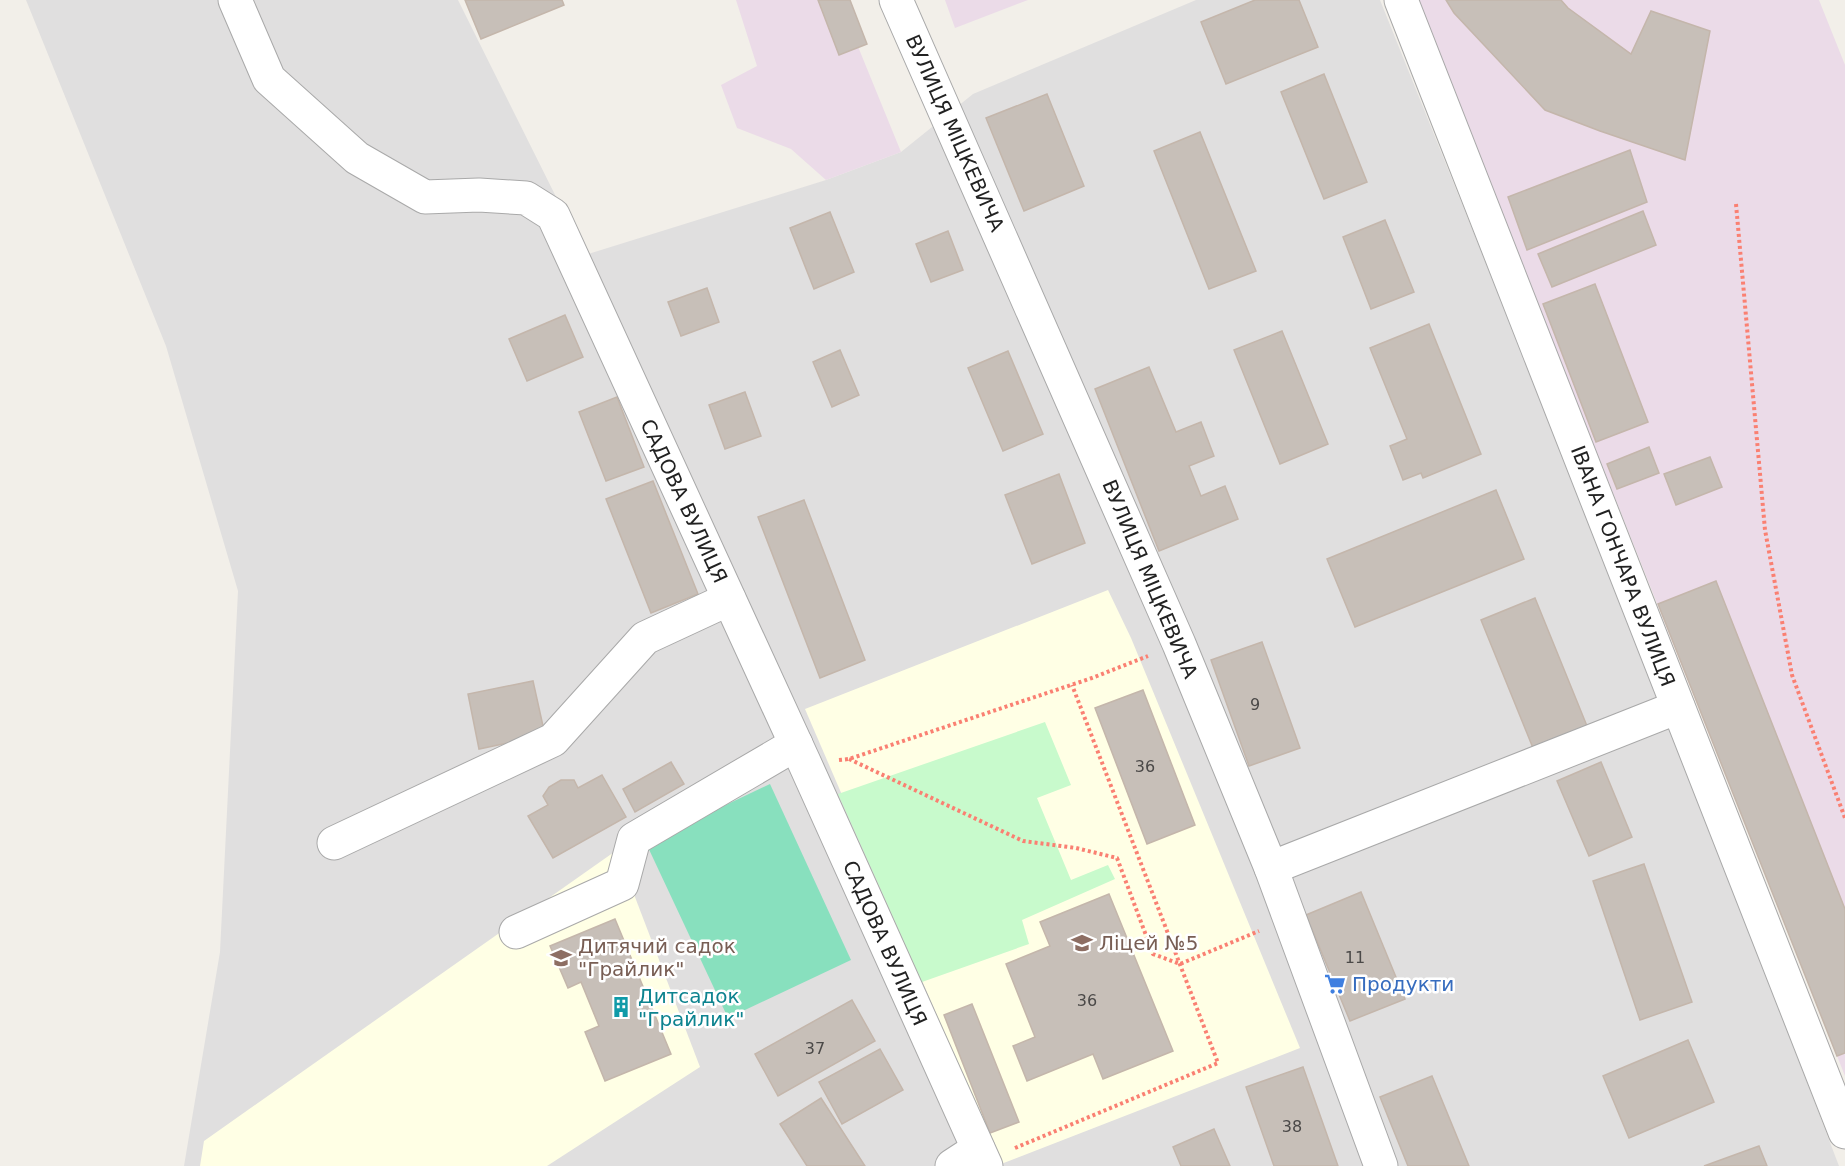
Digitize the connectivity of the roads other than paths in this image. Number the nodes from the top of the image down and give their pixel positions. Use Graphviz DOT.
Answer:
graph roads {
  1 [pos="235,0"];
  2 [pos="896,0"];
  3 [pos="1401,0"];
  4 [pos="729,598"];
  5 [pos="1678,707"];
  6 [pos="801,754"];
  7 [pos="334,843"];
  8 [pos="1271,868"];
  9 [pos="516,932"];
  10 [pos="1845,1132"];
  11 [pos="975,1161"];
  12 [pos="1381,1166"];
  1 -- 4 [label="street, САДОВА ВУЛИЦЯ"];
  2 -- 8 [label="street, ВУЛИЦЯ МІЦКЕВИЧА"];
  3 -- 5 [label="street, ІВАНА ГОНЧАРА ВУЛИЦЯ"];
  4 -- 6 [label="street, САДОВА ВУЛИЦЯ"];
  4 -- 7 [label="street"];
  5 -- 8 [label="street"];
  5 -- 10 [label="street, ІВАНА ГОНЧАРА ВУЛИЦЯ"];
  6 -- 9 [label="street"];
  6 -- 11 [label="street, САДОВА ВУЛИЦЯ"];
  8 -- 12 [label="street, ВУЛИЦЯ МІЦКЕВИЧА"];
}
